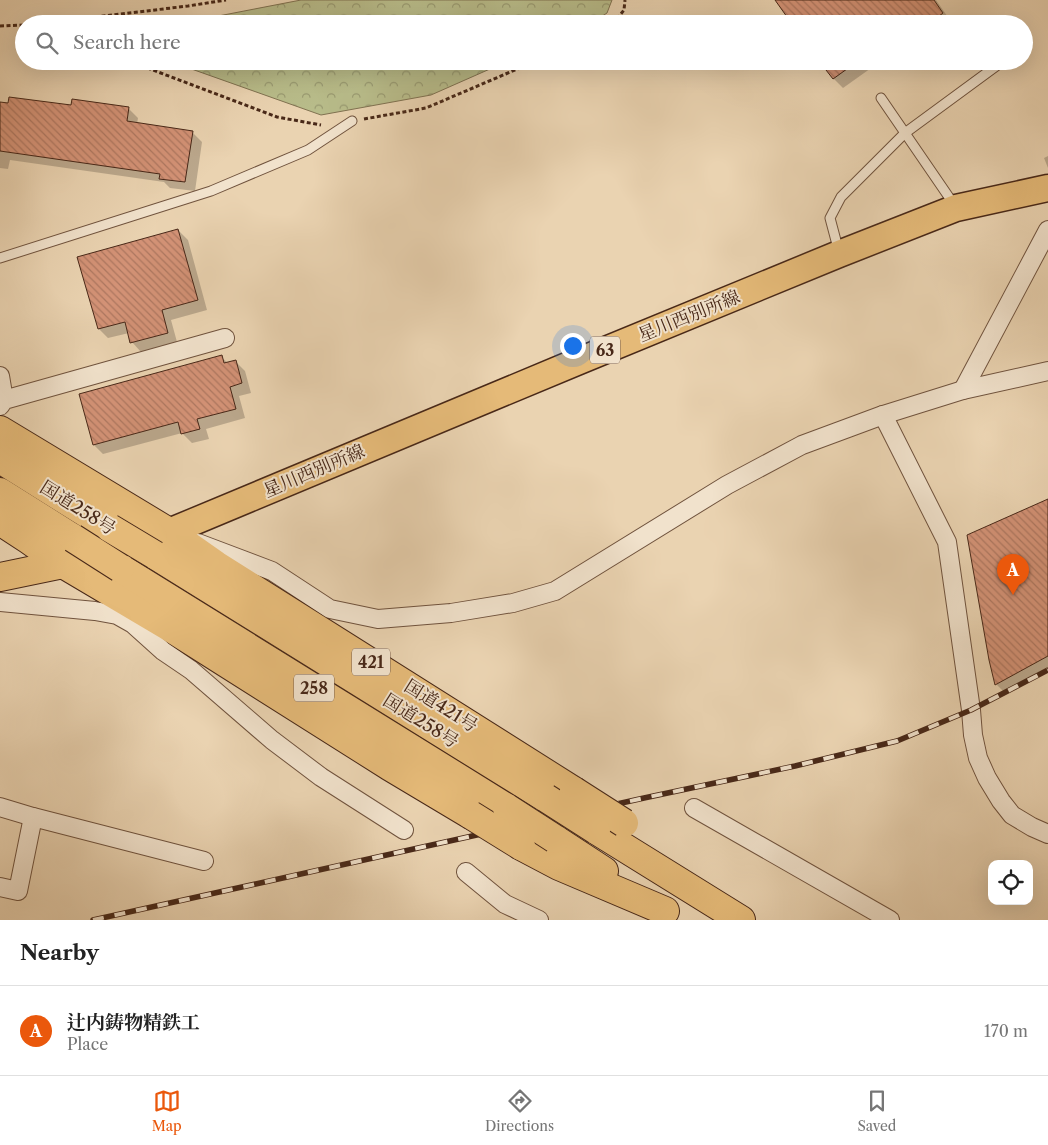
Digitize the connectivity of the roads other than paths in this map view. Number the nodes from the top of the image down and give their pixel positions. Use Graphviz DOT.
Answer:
graph roads {
  1 [pos="991,70"];
  2 [pos="881,98"];
  3 [pos="352,121"];
  4 [pos="905,133"];
  5 [pos="1048,188"];
  6 [pos="956,208"];
  7 [pos="1048,230"];
  8 [pos="839,254"];
  9 [pos="0,258"];
  10 [pos="225,338"];
  11 [pos="1048,371"];
  12 [pos="0,376"];
  13 [pos="962,390"];
  14 [pos="2,403"];
  15 [pos="883,415"];
  16 [pos="0,430"];
  17 [pos="0,459"];
  18 [pos="0,492"];
  19 [pos="0,521"];
  20 [pos="169,532"];
  21 [pos="64,564"];
  22 [pos="0,577"];
  23 [pos="0,602"];
  24 [pos="0,807"];
  25 [pos="694,808"];
  26 [pos="33,817"];
  27 [pos="404,830"];
  28 [pos="1048,834"];
  29 [pos="204,862"];
  30 [pos="466,872"];
  31 [pos="0,887"];
  32 [pos="693,890"];
  33 [pos="672,916"];
  34 [pos="539,920"];
  35 [pos="741,920"];
  36 [pos="890,920"];
  1 -- 4 [label="lane"];
  2 -- 4 [label="lane"];
  3 -- 9 [label="lane"];
  4 -- 6 [label="lane"];
  4 -- 8 [label="lane"];
  5 -- 6 [label="main road, 星川西別所線 / 63"];
  6 -- 8 [label="main road, 星川西別所線 / 63"];
  7 -- 13 [label="street"];
  8 -- 20 [label="main road, 星川西別所線 / 63"];
  10 -- 14 [label="street"];
  11 -- 13 [label="street"];
  12 -- 14 [label="street"];
  13 -- 15 [label="street"];
  15 -- 20 [label="street"];
  15 -- 28 [label="street"];
  16 -- 20 [label="highway, 国道421号"];
  17 -- 32 [label="highway, 国道258号 / 258, bridge"];
  18 -- 33 [label="highway, 国道258号 / 258, bridge"];
  19 -- 21 [label="highway"];
  20 -- 21 [label="highway"];
  20 -- 32 [label="highway, 国道421号 / 421, bridge"];
  21 -- 22 [label="highway"];
  21 -- 33 [label="highway, bridge"];
  23 -- 27 [label="street"];
  24 -- 26 [label="street"];
  25 -- 36 [label="street"];
  26 -- 29 [label="street"];
  26 -- 31 [label="street"];
  30 -- 34 [label="street"];
  32 -- 35 [label="highway, 国道258号 / 258"];
}
